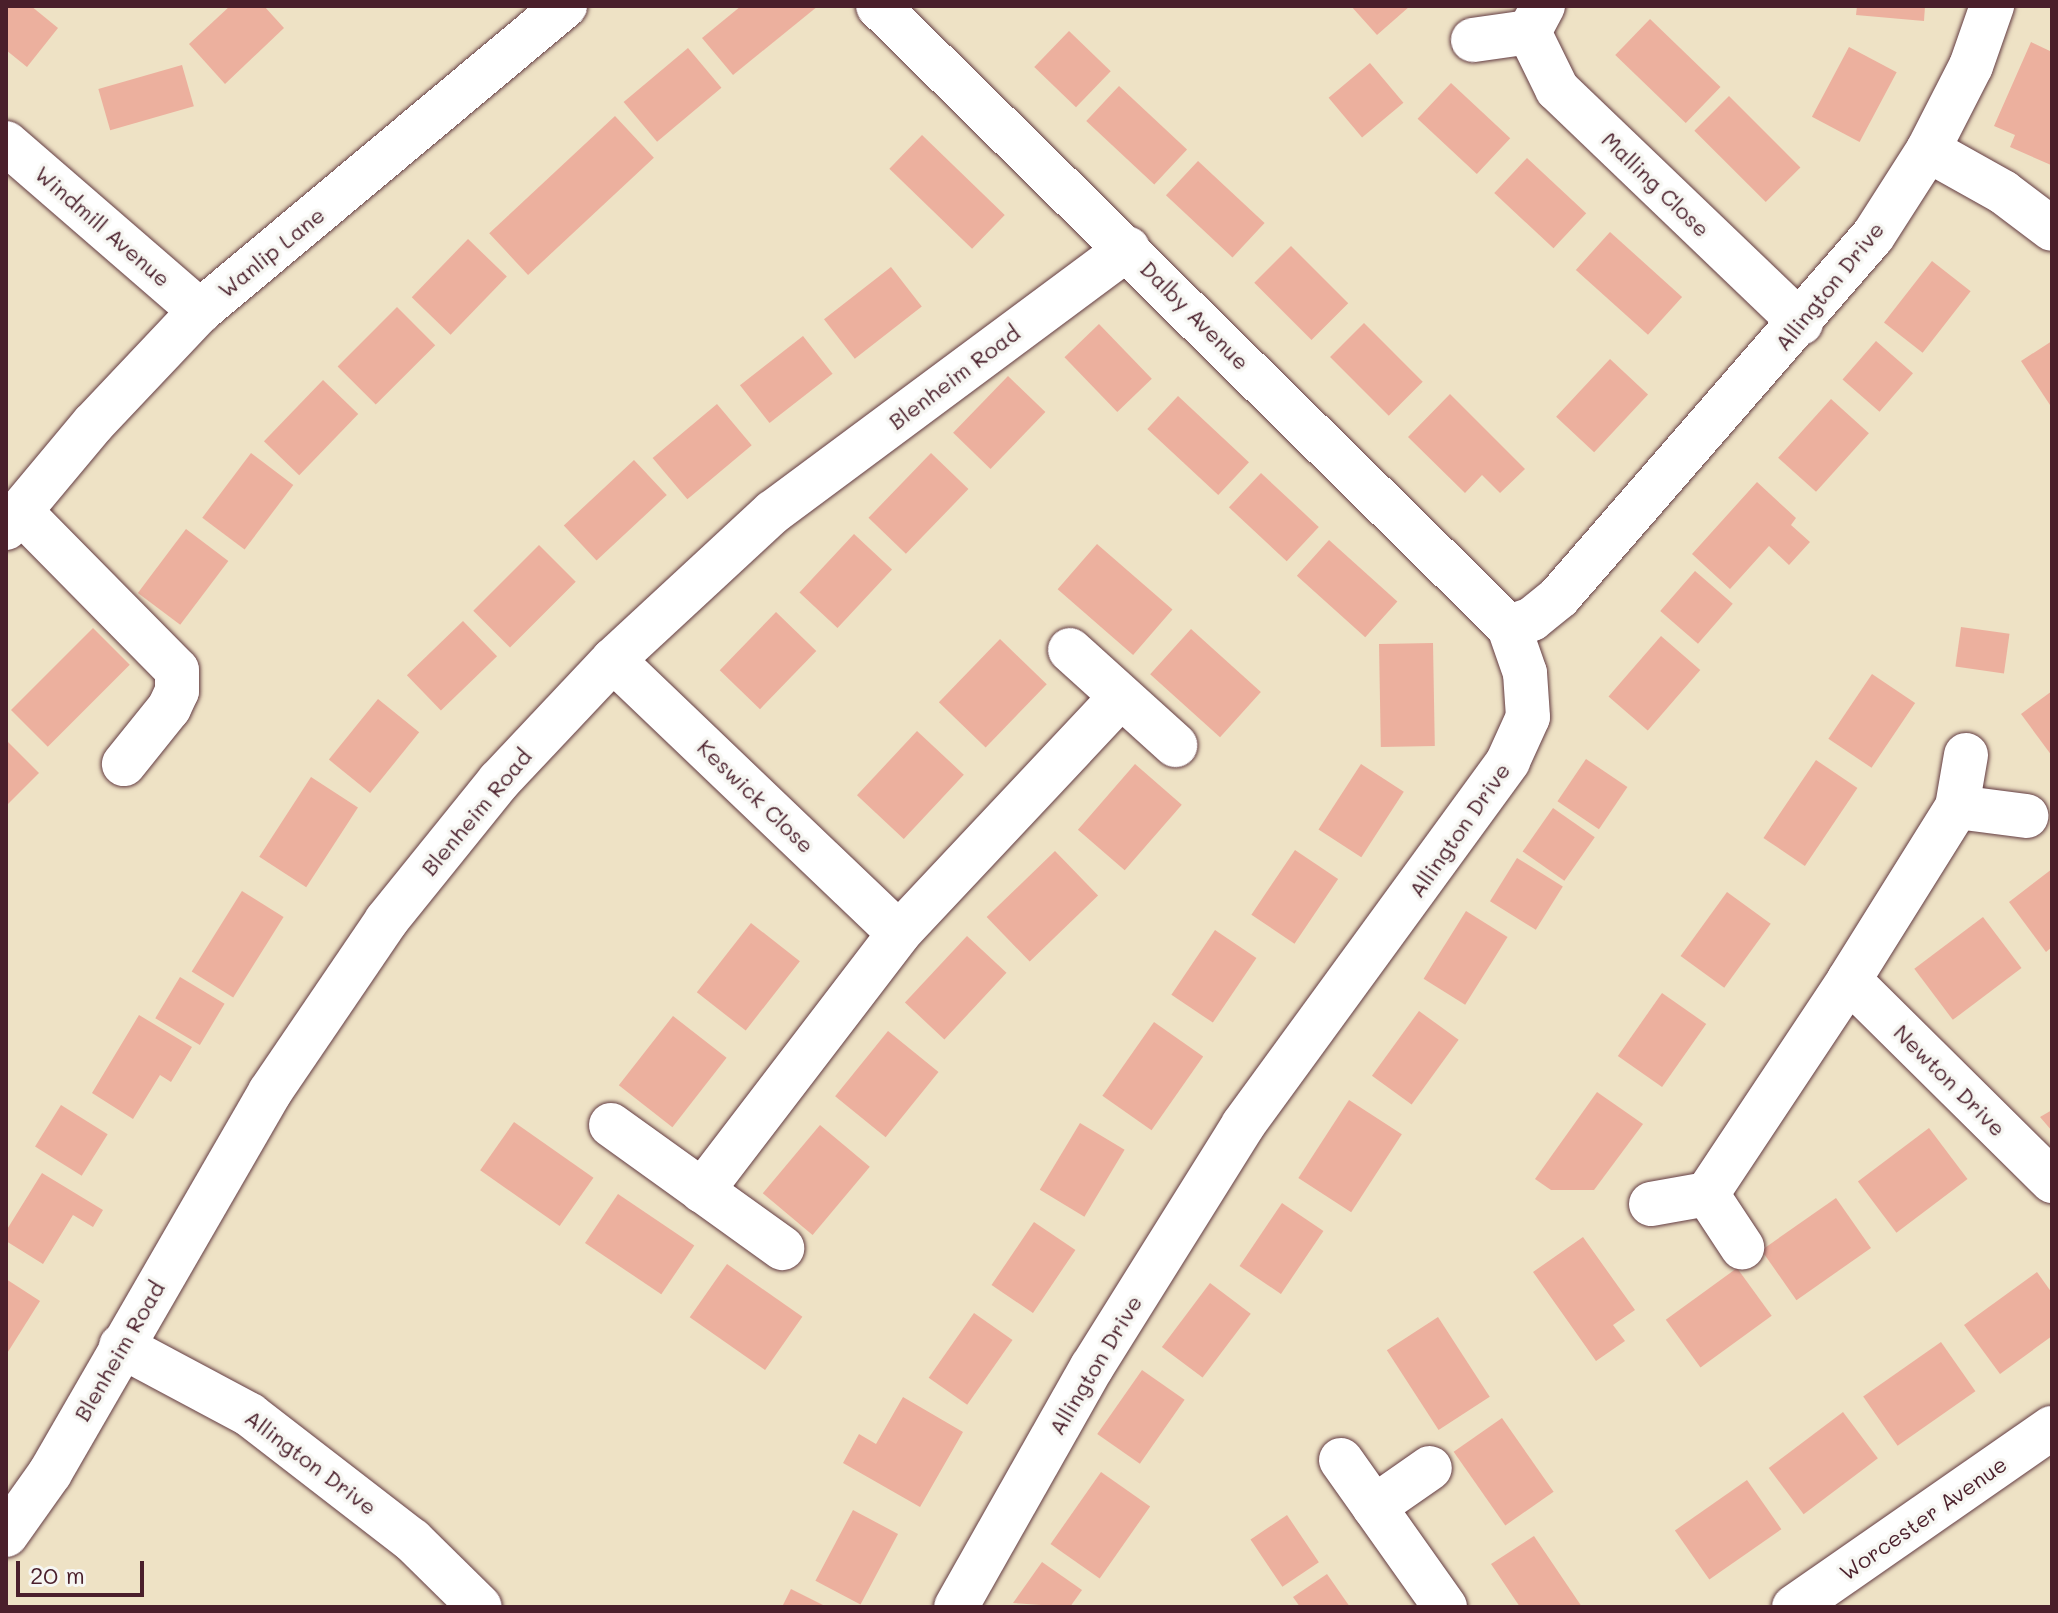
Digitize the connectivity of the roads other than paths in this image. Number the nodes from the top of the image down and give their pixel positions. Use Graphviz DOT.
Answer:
graph roads {
  1 [pos="565,6"];
  2 [pos="878,6"];
  3 [pos="1992,6"];
  4 [pos="1536,19"];
  5 [pos="1473,40"];
  6 [pos="6,143"];
  7 [pos="1928,150"];
  8 [pos="2052,229"];
  9 [pos="1128,248"];
  10 [pos="200,311"];
  11 [pos="1801,323"];
  12 [pos="13,520"];
  13 [pos="1509,627"];
  14 [pos="1070,650"];
  15 [pos="613,660"];
  16 [pos="1121,697"];
  17 [pos="1175,745"];
  18 [pos="1966,755"];
  19 [pos="124,764"];
  20 [pos="1957,807"];
  21 [pos="2026,816"];
  22 [pos="899,933"];
  23 [pos="1849,980"];
  24 [pos="611,1125"];
  25 [pos="2052,1181"];
  26 [pos="702,1191"];
  27 [pos="1707,1194"];
  28 [pos="1651,1204"];
  29 [pos="1742,1247"];
  30 [pos="782,1248"];
  31 [pos="121,1346"];
  32 [pos="2052,1428"];
  33 [pos="1341,1460"];
  34 [pos="1430,1468"];
  35 [pos="1374,1507"];
  36 [pos="6,1535"];
  37 [pos="480,1607"];
  38 [pos="956,1607"];
  39 [pos="1445,1607"];
  40 [pos="1794,1607"];
  1 -- 10 [label="street, Wanlip Lane"];
  2 -- 9 [label="street, Dalby Avenue"];
  3 -- 7 [label="street, Allington Drive"];
  4 -- 5 [label="street, Malling Close"];
  4 -- 11 [label="street, Malling Close"];
  6 -- 10 [label="street, Windmill Avenue"];
  7 -- 8 [label="street"];
  7 -- 11 [label="street, Allington Drive"];
  9 -- 13 [label="street, Dalby Avenue"];
  9 -- 15 [label="street, Blenheim Road"];
  10 -- 12 [label="street, Wanlip Lane"];
  11 -- 13 [label="street, Allington Drive"];
  12 -- 19 [label="street"];
  13 -- 38 [label="street, Allington Drive"];
  14 -- 16 [label="street"];
  15 -- 22 [label="street, Keswick Close"];
  15 -- 31 [label="street, Blenheim Road"];
  16 -- 17 [label="street"];
  16 -- 22 [label="street"];
  18 -- 20 [label="street"];
  20 -- 21 [label="street"];
  20 -- 23 [label="street"];
  22 -- 26 [label="street"];
  23 -- 25 [label="street, Newton Drive"];
  23 -- 27 [label="street"];
  24 -- 26 [label="street"];
  26 -- 30 [label="street"];
  27 -- 28 [label="street"];
  27 -- 29 [label="street"];
  31 -- 36 [label="street, Blenheim Road"];
  31 -- 37 [label="street, Allington Drive"];
  32 -- 40 [label="street, Worcester Avenue"];
  33 -- 35 [label="street"];
  34 -- 35 [label="street"];
  35 -- 39 [label="street"];
}
